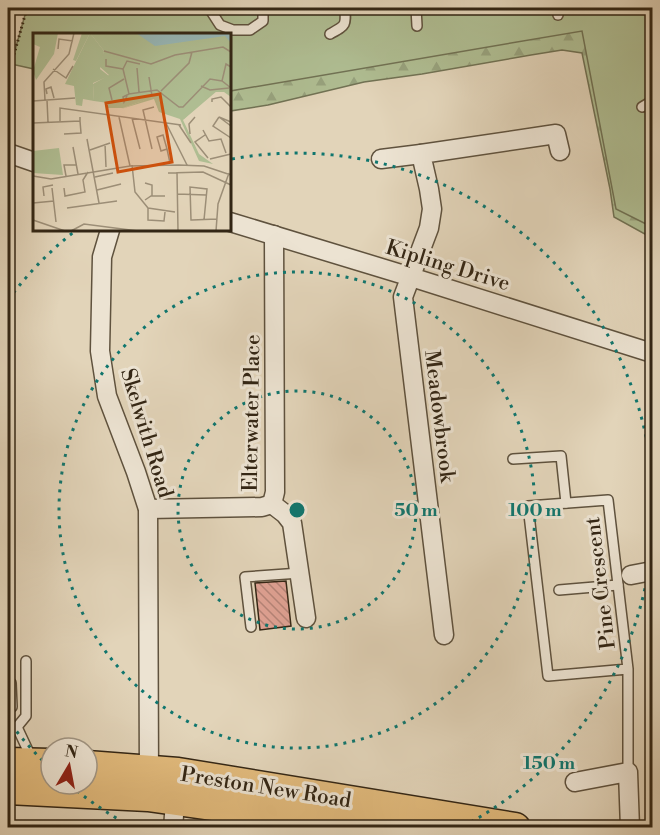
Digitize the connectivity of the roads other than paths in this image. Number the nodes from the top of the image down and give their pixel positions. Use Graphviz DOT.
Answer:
graph roads {
  1 [pos="209,8"];
  2 [pos="263,8"];
  3 [pos="345,8"];
  4 [pos="416,8"];
  5 [pos="417,26"];
  6 [pos="330,34"];
  7 [pos="652,101"];
  8 [pos="642,107"];
  9 [pos="560,151"];
  10 [pos="8,153"];
  11 [pos="387,154"];
  12 [pos="421,154"];
  13 [pos="33,162"];
  14 [pos="231,222"];
  15 [pos="110,231"];
  16 [pos="274,235"];
  17 [pos="411,277"];
  18 [pos="652,353"];
  19 [pos="513,459"];
  20 [pos="566,503"];
  21 [pos="272,504"];
  22 [pos="148,509"];
  23 [pos="652,571"];
  24 [pos="300,573"];
  25 [pos="624,580"];
  26 [pos="559,590"];
  27 [pos="306,618"];
  28 [pos="251,627"];
  29 [pos="444,634"];
  30 [pos="26,661"];
  31 [pos="628,669"];
  32 [pos="8,683"];
  33 [pos="9,707"];
  34 [pos="12,727"];
  35 [pos="31,764"];
  36 [pos="99,770"];
  37 [pos="628,772"];
  38 [pos="575,782"];
  39 [pos="8,789"];
  40 [pos="165,793"];
  41 [pos="376,828"];
  42 [pos="515,828"];
  43 [pos="630,828"];
  1 -- 2 [label="lane"];
  3 -- 6 [label="lane"];
  4 -- 5 [label="lane"];
  7 -- 8 [label="lane"];
  9 -- 12 [label="street"];
  10 -- 13 [label="street"];
  11 -- 12 [label="street"];
  12 -- 17 [label="street, Meadowbrook"];
  14 -- 16 [label="street, Kipling Drive"];
  15 -- 22 [label="street, Skelwith Road"];
  16 -- 17 [label="street, Kipling Drive"];
  16 -- 21 [label="street, Elterwater Place"];
  17 -- 18 [label="street, Kipling Drive"];
  17 -- 29 [label="street, Meadowbrook"];
  19 -- 20 [label="lane"];
  20 -- 25 [label="lane, Pine Crescent"];
  20 -- 31 [label="lane, Pine Crescent"];
  21 -- 22 [label="street"];
  21 -- 24 [label="street, Elterwater Place"];
  22 -- 40 [label="street, Skelwith Road"];
  23 -- 25 [label="street"];
  24 -- 27 [label="street, Elterwater Place"];
  24 -- 28 [label="lane"];
  25 -- 26 [label="lane"];
  25 -- 31 [label="lane, Pine Crescent"];
  30 -- 34 [label="lane"];
  31 -- 37 [label="lane, Pine Crescent"];
  32 -- 33 [label="lane"];
  34 -- 35 [label="lane"];
  36 -- 40 [label="highway, Preston New Road"];
  37 -- 38 [label="street"];
  37 -- 43 [label="street"];
  39 -- 40 [label="highway, Preston New Road"];
  40 -- 41 [label="highway, Preston New Road"];
  40 -- 42 [label="highway, Preston New Road"];
}
